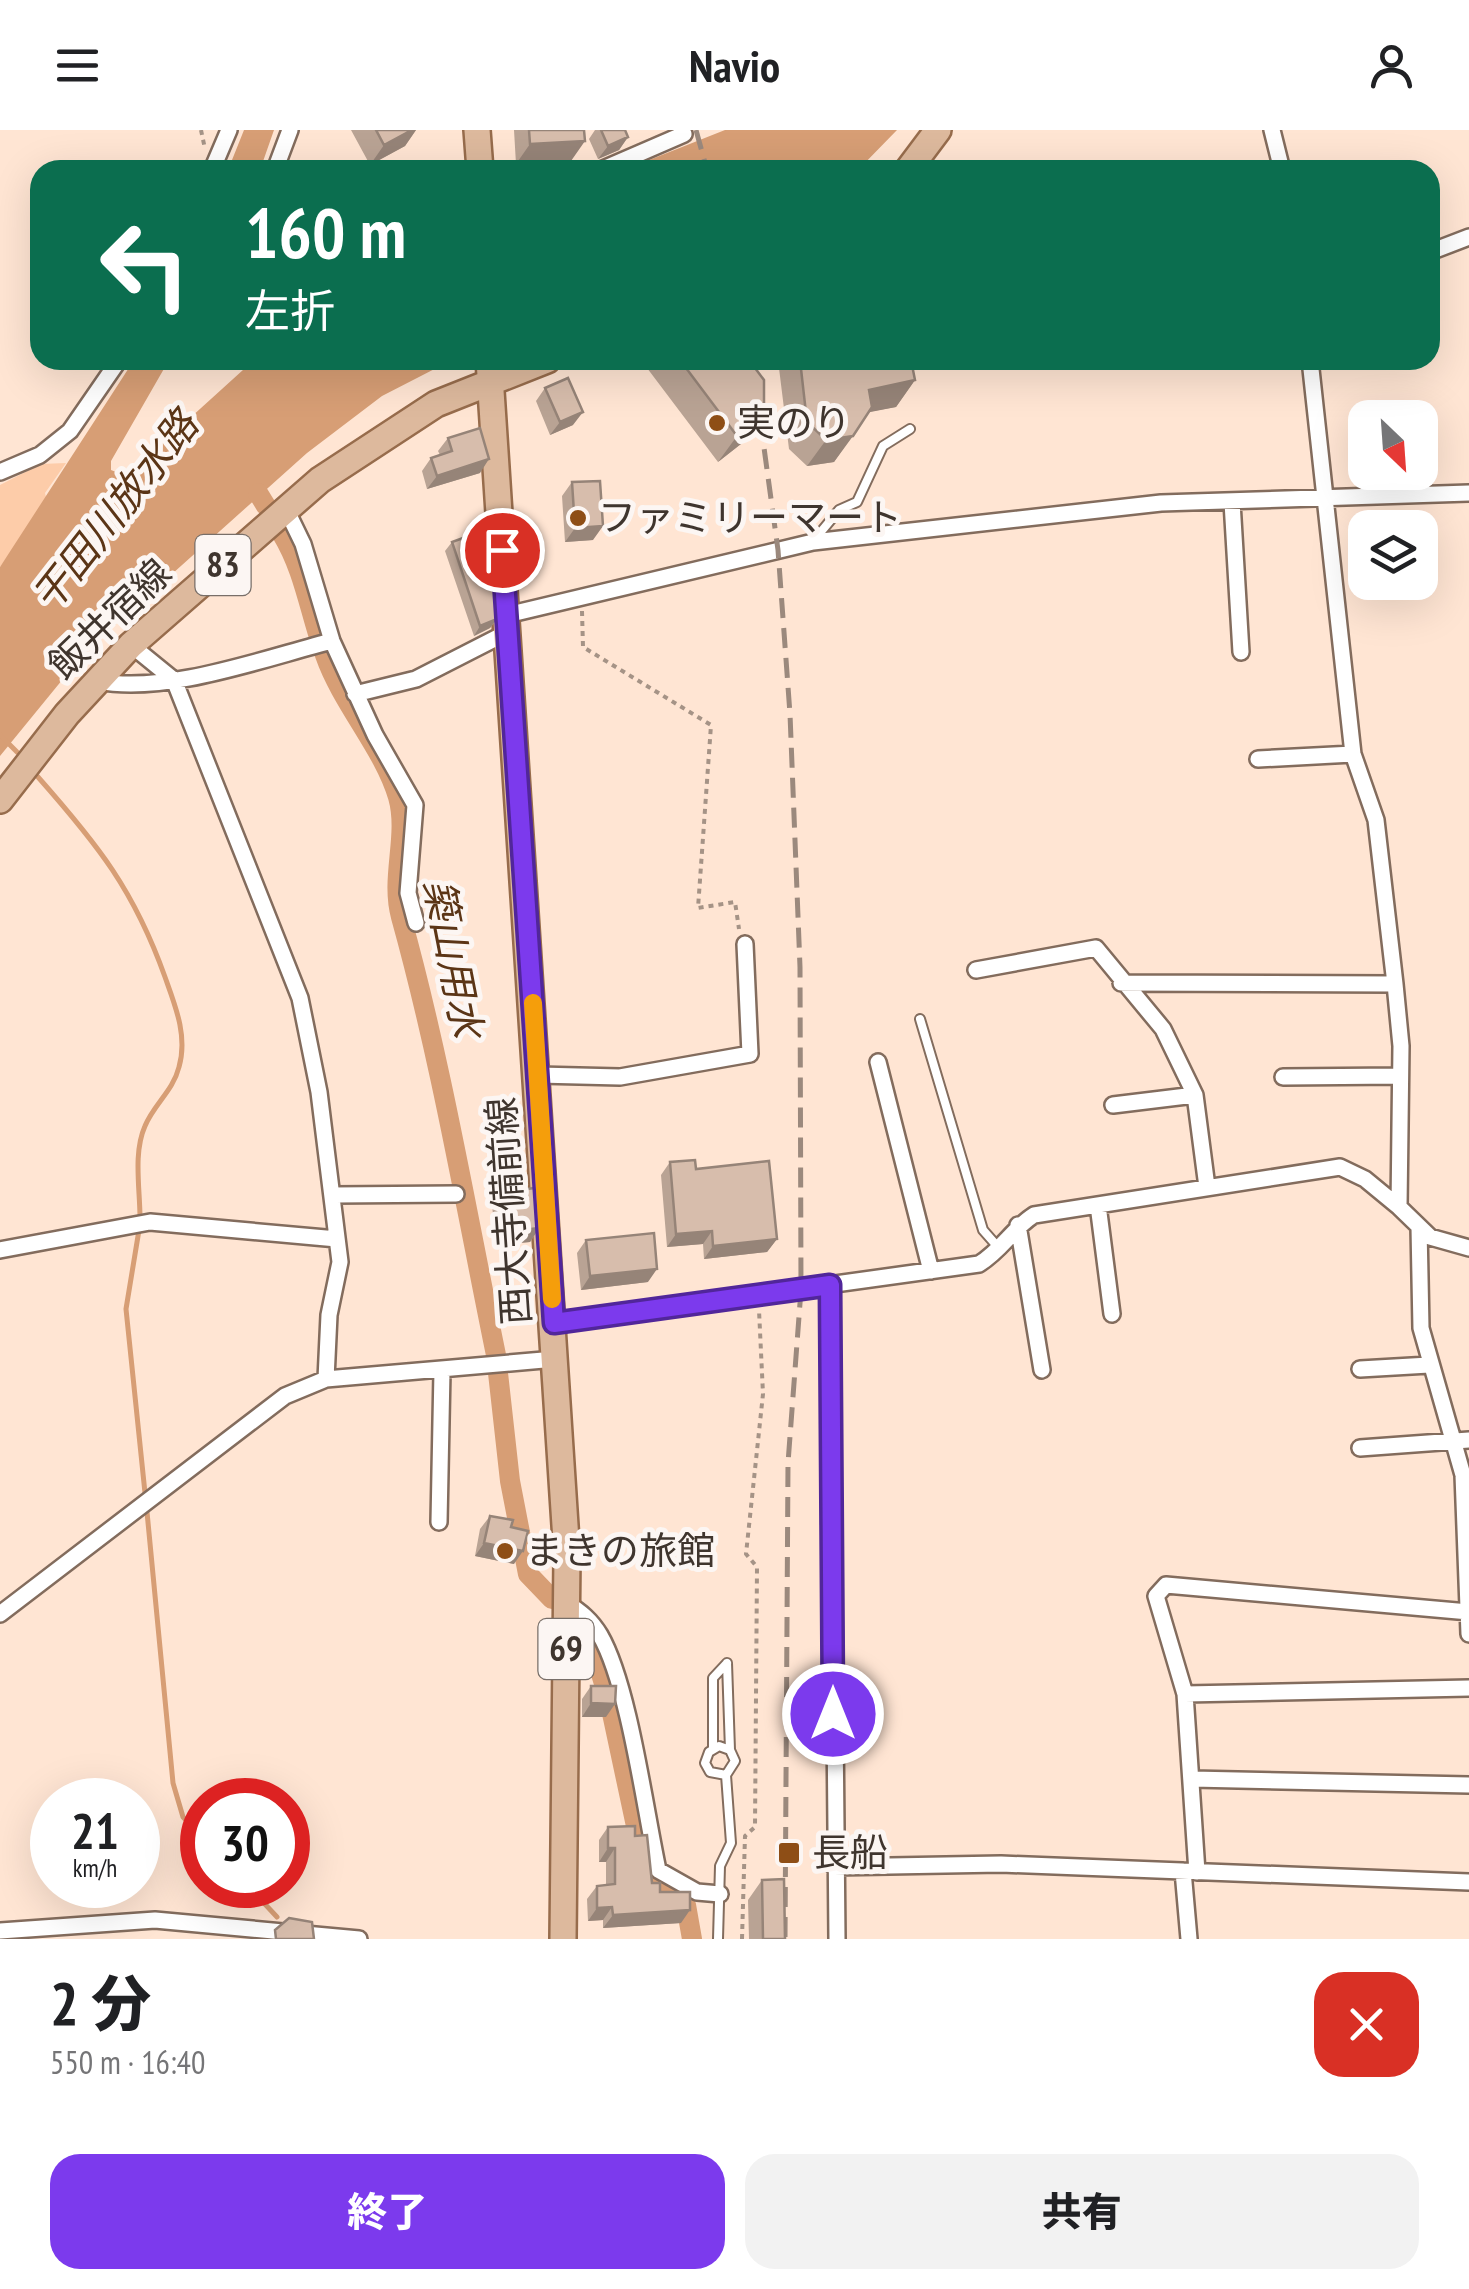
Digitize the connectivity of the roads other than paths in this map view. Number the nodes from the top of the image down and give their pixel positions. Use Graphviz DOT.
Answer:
graph roads {
  1 [pos="228,130"];
  2 [pos="290,130"];
  3 [pos="477,130"];
  4 [pos="938,130"];
  5 [pos="1272,130"];
  6 [pos="684,134"];
  7 [pos="216,160"];
  8 [pos="278,160"];
  9 [pos="479,160"];
  10 [pos="625,160"];
  11 [pos="916,160"];
  12 [pos="1280,160"];
  13 [pos="1469,237"];
  14 [pos="1440,248"];
  15 [pos="111,370"];
  16 [pos="1311,370"];
  17 [pos="489,371"];
  18 [pos="910,429"];
  19 [pos="0,472"];
  20 [pos="1469,493"];
  21 [pos="1328,500"];
  22 [pos="1232,502"];
  23 [pos="286,509"];
  24 [pos="813,542"];
  25 [pos="508,623"];
  26 [pos="324,643"];
  27 [pos="131,645"];
  28 [pos="1242,652"];
  29 [pos="98,680"];
  30 [pos="174,680"];
  31 [pos="355,694"];
  32 [pos="1353,754"];
  33 [pos="1258,759"];
  34 [pos="0,800"];
  35 [pos="416,923"];
  36 [pos="745,944"];
  37 [pos="976,970"];
  38 [pos="1122,983"];
  39 [pos="1395,984"];
  40 [pos="920,1019"];
  41 [pos="878,1062"];
  42 [pos="538,1074"];
  43 [pos="1400,1076"];
  44 [pos="1284,1077"];
  45 [pos="1195,1095"];
  46 [pos="1113,1105"];
  47 [pos="1206,1187"];
  48 [pos="456,1194"];
  49 [pos="334,1195"];
  50 [pos="1098,1204"];
  51 [pos="1400,1208"];
  52 [pos="1018,1225"];
  53 [pos="1419,1227"];
  54 [pos="337,1239"];
  55 [pos="1469,1248"];
  56 [pos="0,1250"];
  57 [pos="1001,1250"];
  58 [pos="931,1271"];
  59 [pos="830,1285"];
  60 [pos="1112,1314"];
  61 [pos="554,1323"];
  62 [pos="556,1359"];
  63 [pos="1430,1365"];
  64 [pos="1360,1369"];
  65 [pos="1042,1370"];
  66 [pos="442,1371"];
  67 [pos="326,1379"];
  68 [pos="1461,1440"];
  69 [pos="1360,1448"];
  70 [pos="439,1522"];
  71 [pos="567,1603"];
  72 [pos="1468,1612"];
  73 [pos="0,1614"];
  74 [pos="1469,1634"];
  75 [pos="1469,1688"];
  76 [pos="1185,1694"];
  77 [pos="713,1748"];
  78 [pos="730,1750"];
  79 [pos="726,1775"];
  80 [pos="1192,1779"];
  81 [pos="1469,1785"];
  82 [pos="834,1867"];
  83 [pos="1190,1872"];
  84 [pos="1469,1882"];
  85 [pos="720,1894"];
  86 [pos="0,1931"];
  87 [pos="359,1939"];
  88 [pos="562,1939"];
  89 [pos="718,1939"];
  90 [pos="837,1939"];
  91 [pos="1189,1939"];
  1 -- 7 [label="street"];
  2 -- 8 [label="street"];
  3 -- 9 [label="main road"];
  4 -- 11 [label="main road"];
  5 -- 12 [label="street"];
  6 -- 10 [label="street"];
  13 -- 14 [label="street"];
  15 -- 19 [label="street"];
  16 -- 21 [label="street"];
  17 -- 23 [label="main road, 飯井宿線 / 83"];
  17 -- 25 [label="main road, 西大寺備前線 / 69"];
  18 -- 24 [label="lane"];
  20 -- 21 [label="street"];
  21 -- 22 [label="street"];
  21 -- 32 [label="street"];
  22 -- 24 [label="street"];
  22 -- 28 [label="street"];
  23 -- 26 [label="street"];
  23 -- 27 [label="main road, 飯井宿線 / 83"];
  24 -- 25 [label="street"];
  25 -- 31 [label="street"];
  25 -- 42 [label="main road, 西大寺備前線 / 69"];
  26 -- 30 [label="street"];
  26 -- 31 [label="street"];
  27 -- 29 [label="main road, 飯井宿線 / 83"];
  27 -- 30 [label="street"];
  29 -- 30 [label="street"];
  29 -- 34 [label="main road, 飯井宿線 / 83"];
  30 -- 49 [label="street"];
  31 -- 35 [label="street"];
  32 -- 33 [label="street"];
  32 -- 39 [label="street"];
  36 -- 42 [label="street"];
  37 -- 38 [label="street"];
  38 -- 39 [label="street"];
  38 -- 45 [label="street"];
  39 -- 43 [label="street"];
  40 -- 57 [label="lane"];
  41 -- 58 [label="street"];
  42 -- 61 [label="main road, 西大寺備前線 / 69"];
  43 -- 44 [label="street"];
  43 -- 51 [label="street"];
  45 -- 46 [label="street"];
  45 -- 47 [label="street"];
  47 -- 50 [label="street"];
  47 -- 51 [label="street"];
  48 -- 49 [label="street"];
  49 -- 54 [label="street"];
  50 -- 52 [label="street"];
  50 -- 60 [label="street"];
  51 -- 53 [label="street"];
  52 -- 57 [label="street"];
  52 -- 65 [label="street"];
  53 -- 55 [label="street"];
  53 -- 63 [label="street"];
  54 -- 56 [label="street"];
  54 -- 67 [label="street"];
  57 -- 58 [label="street"];
  58 -- 59 [label="street"];
  59 -- 61 [label="street"];
  59 -- 82 [label="street"];
  61 -- 62 [label="main road, 西大寺備前線 / 69"];
  62 -- 66 [label="street"];
  62 -- 71 [label="main road, 西大寺備前線 / 69"];
  63 -- 64 [label="street"];
  63 -- 68 [label="street"];
  66 -- 67 [label="street"];
  66 -- 70 [label="street"];
  67 -- 73 [label="street"];
  68 -- 69 [label="street"];
  68 -- 72 [label="street"];
  71 -- 85 [label="street"];
  71 -- 88 [label="main road, 西大寺備前線 / 69"];
  72 -- 74 [label="street"];
  72 -- 76 [label="street"];
  75 -- 76 [label="street"];
  76 -- 80 [label="street"];
  77 -- 78 [label="lane"];
  77 -- 78 [label="lane"];
  77 -- 79 [label="lane"];
  78 -- 79 [label="lane"];
  79 -- 85 [label="lane"];
  80 -- 81 [label="street"];
  80 -- 83 [label="street"];
  82 -- 83 [label="street"];
  82 -- 90 [label="street"];
  83 -- 84 [label="street"];
  83 -- 91 [label="street"];
  85 -- 89 [label="lane"];
  86 -- 87 [label="street"];
}
